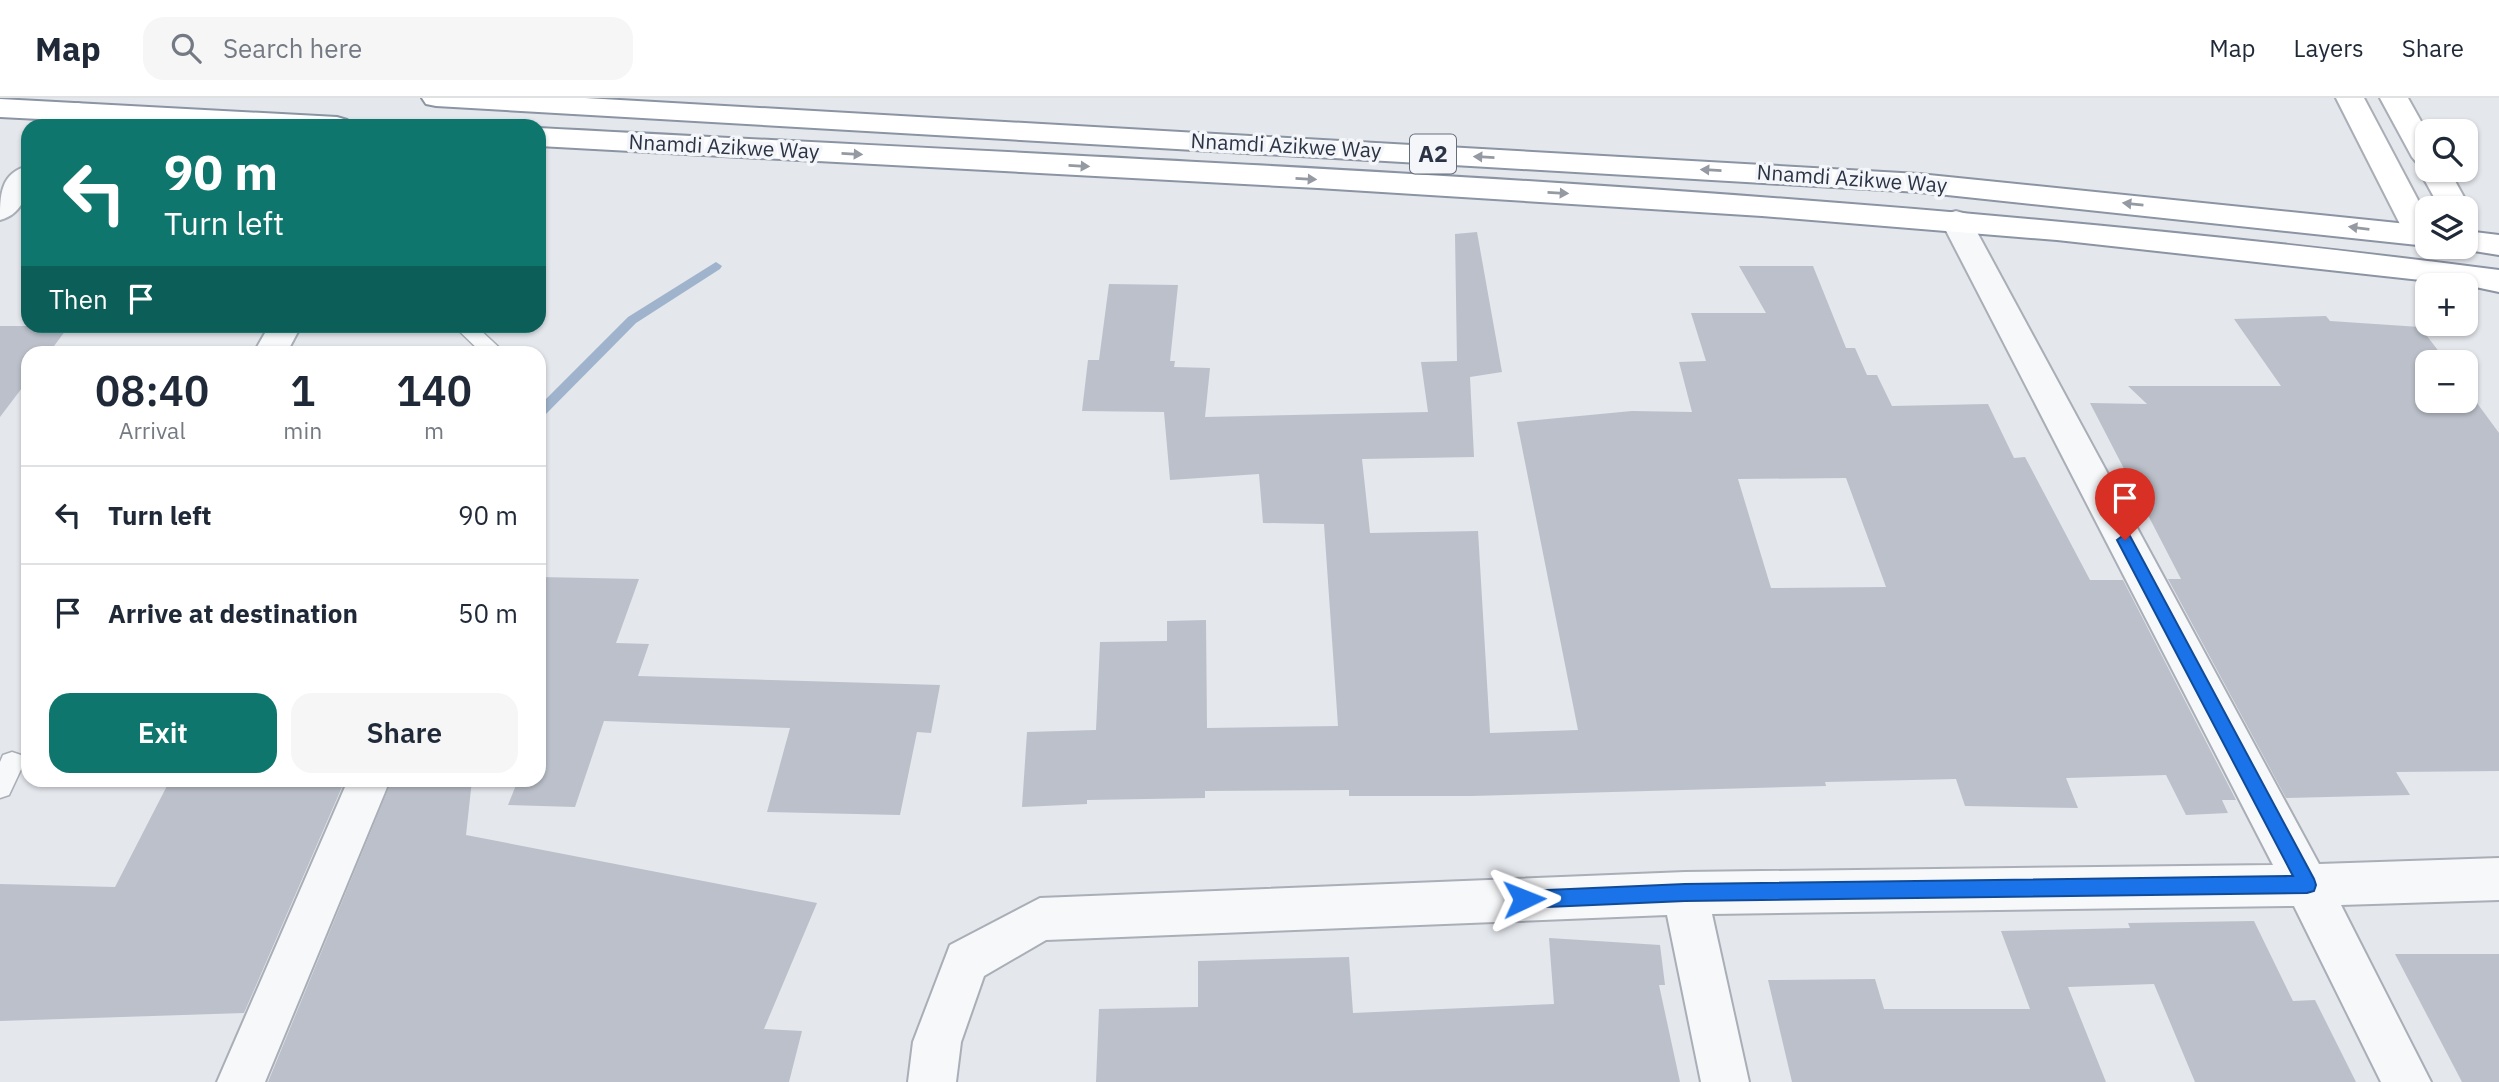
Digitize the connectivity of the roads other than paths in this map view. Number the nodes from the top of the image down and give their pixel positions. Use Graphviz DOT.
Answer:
graph roads {
  1 [pos="436,98"];
  2 [pos="2350,98"];
  3 [pos="2394,98"];
  4 [pos="0,108"];
  5 [pos="73,119"];
  6 [pos="2415,136"];
  7 [pos="546,137"];
  8 [pos="21,184"];
  9 [pos="0,210"];
  10 [pos="2415,218"];
  11 [pos="1956,220"];
  12 [pos="2415,235"];
  13 [pos="2499,281"];
  14 [pos="472,333"];
  15 [pos="487,346"];
  16 [pos="12,763"];
  17 [pos="0,787"];
  18 [pos="366,787"];
  19 [pos="2499,879"];
  20 [pos="2307,885"];
  21 [pos="1685,893"];
  22 [pos="241,1082"];
  23 [pos="932,1082"];
  24 [pos="1726,1082"];
  25 [pos="2407,1082"];
  12 -- 1 [label="main road, Nnamdi Azikwe Way / A2, one-way"];
  2 -- 10 [label="main road"];
  3 -- 6 [label="main road"];
  4 -- 5 [label="main road"];
  7 -- 11 [label="main road, Nnamdi Azikwe Way / A2, one-way"];
  8 -- 9 [label="street"];
  11 -- 13 [label="main road, Nnamdi Azikwe Way / A2"];
  11 -- 20 [label="street"];
  14 -- 15 [label="lane"];
  16 -- 17 [label="lane"];
  18 -- 22 [label="street"];
  19 -- 20 [label="street"];
  20 -- 21 [label="street"];
  20 -- 25 [label="street"];
  21 -- 23 [label="street"];
  21 -- 24 [label="street"];
}
